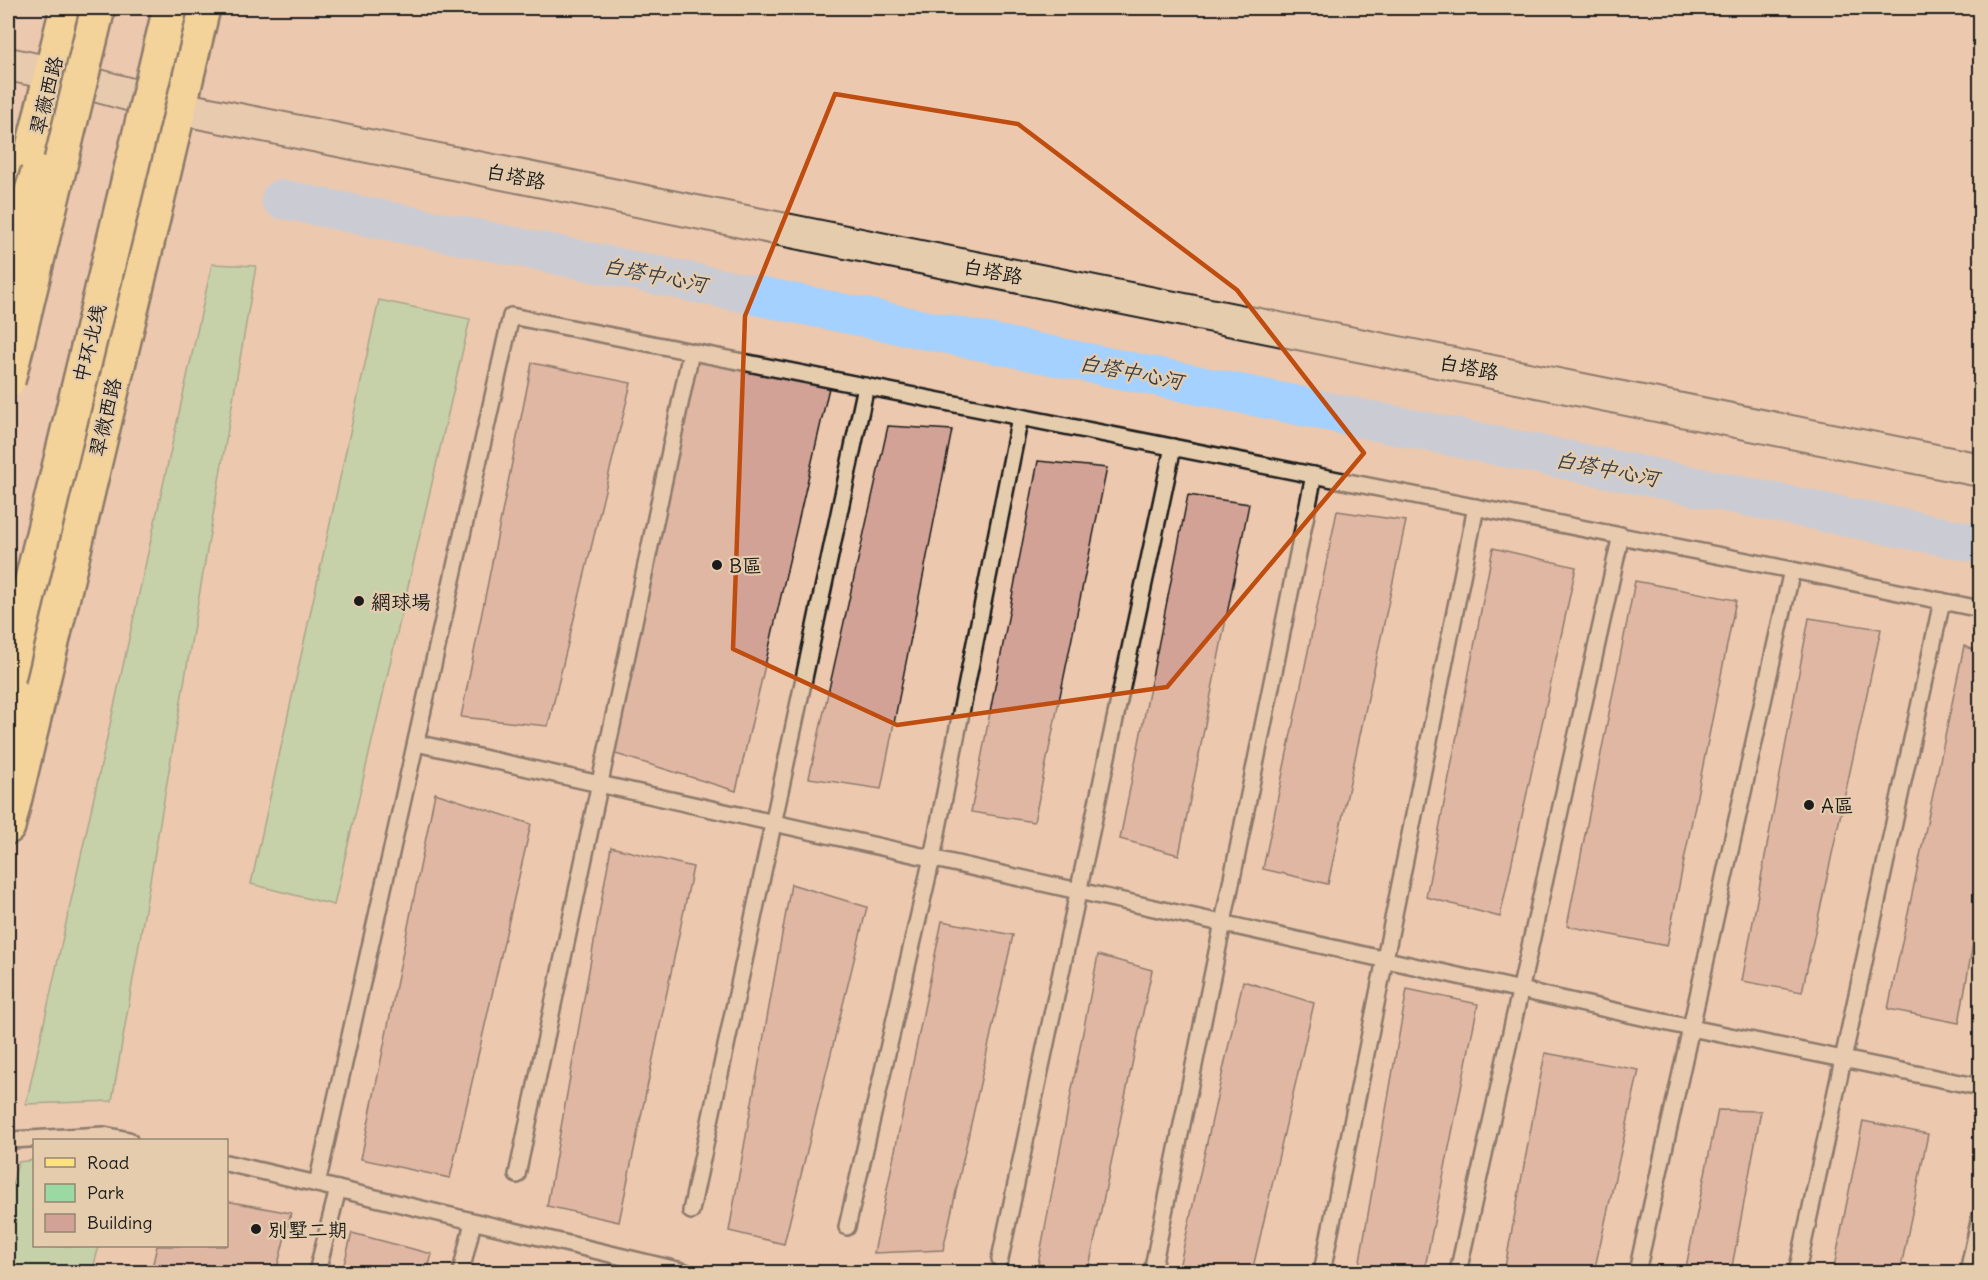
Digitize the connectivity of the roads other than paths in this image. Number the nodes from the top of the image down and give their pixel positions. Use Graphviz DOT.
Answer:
graph roads {
  1 [pos="67,8"];
  2 [pos="90,8"];
  3 [pos="98,8"];
  4 [pos="170,8"];
  5 [pos="203,8"];
  6 [pos="8,64"];
  7 [pos="51,73"];
  8 [pos="179,108"];
  9 [pos="8,253"];
  10 [pos="8,266"];
  11 [pos="691,352"];
  12 [pos="8,381"];
  13 [pos="866,386"];
  14 [pos="1020,417"];
  15 [pos="1173,447"];
  16 [pos="1980,470"];
  17 [pos="1314,475"];
  18 [pos="1476,507"];
  19 [pos="46,519"];
  20 [pos="1621,535"];
  21 [pos="1792,570"];
  22 [pos="1942,601"];
  23 [pos="1980,609"];
  24 [pos="8,679"];
  25 [pos="8,720"];
  26 [pos="416,743"];
  27 [pos="599,784"];
  28 [pos="774,823"];
  29 [pos="8,827"];
  30 [pos="932,858"];
  31 [pos="1078,891"];
  32 [pos="1223,923"];
  33 [pos="1385,960"];
  34 [pos="1521,990"];
  35 [pos="1691,1028"];
  36 [pos="1843,1059"];
  37 [pos="1980,1087"];
  38 [pos="124,1139"];
  39 [pos="10,1140"];
  40 [pos="228,1163"];
  41 [pos="517,1175"];
  42 [pos="317,1184"];
  43 [pos="338,1189"];
  44 [pos="691,1211"];
  45 [pos="1980,1216"];
  46 [pos="473,1222"];
  47 [pos="847,1227"];
  48 [pos="1000,1259"];
  49 [pos="637,1267"];
  50 [pos="317,1272"];
  51 [pos="461,1272"];
  52 [pos="686,1272"];
  53 [pos="1152,1272"];
  54 [pos="1322,1272"];
  55 [pos="1458,1272"];
  56 [pos="1637,1272"];
  57 [pos="1797,1272"];
  58 [pos="1968,1272"];
  1 -- 7 [label="main road, 翠薇西路"];
  2 -- 10 [label="main road, bridge"];
  3 -- 12 [label="main road, bridge"];
  4 -- 19 [label="main road, 中环北线, bridge"];
  5 -- 8 [label="main road, 翠微西路"];
  6 -- 7 [label="street, 白塔路"];
  7 -- 8 [label="street, 白塔路"];
  7 -- 9 [label="main road, 翠薇西路"];
  8 -- 16 [label="street, 白塔路"];
  8 -- 29 [label="main road, 翠微西路"];
  11 -- 13 [label="lane"];
  11 -- 26 [label="lane"];
  11 -- 27 [label="lane"];
  13 -- 14 [label="lane"];
  13 -- 28 [label="lane"];
  14 -- 15 [label="lane"];
  14 -- 30 [label="lane"];
  15 -- 17 [label="lane"];
  15 -- 31 [label="lane"];
  17 -- 18 [label="lane"];
  17 -- 32 [label="lane"];
  18 -- 20 [label="lane"];
  18 -- 33 [label="lane"];
  19 -- 24 [label="main road, 中环北线, bridge"];
  19 -- 25 [label="main road, bridge"];
  20 -- 21 [label="lane"];
  20 -- 34 [label="lane"];
  21 -- 22 [label="lane"];
  21 -- 35 [label="lane"];
  22 -- 23 [label="lane"];
  22 -- 36 [label="lane"];
  26 -- 27 [label="lane"];
  26 -- 42 [label="lane"];
  27 -- 28 [label="lane"];
  27 -- 41 [label="lane"];
  28 -- 30 [label="lane"];
  28 -- 44 [label="lane"];
  30 -- 31 [label="lane"];
  30 -- 47 [label="lane"];
  31 -- 32 [label="lane"];
  31 -- 48 [label="lane"];
  32 -- 33 [label="lane"];
  32 -- 53 [label="lane"];
  33 -- 34 [label="lane"];
  33 -- 54 [label="lane"];
  34 -- 35 [label="lane"];
  34 -- 55 [label="lane"];
  35 -- 36 [label="lane"];
  35 -- 56 [label="lane"];
  36 -- 37 [label="lane"];
  36 -- 57 [label="lane"];
  38 -- 39 [label="lane"];
  40 -- 42 [label="lane"];
  42 -- 43 [label="lane"];
  43 -- 46 [label="lane"];
  43 -- 50 [label="lane"];
  45 -- 58 [label="lane"];
  46 -- 49 [label="lane"];
  46 -- 51 [label="lane"];
  49 -- 52 [label="lane"];
}
